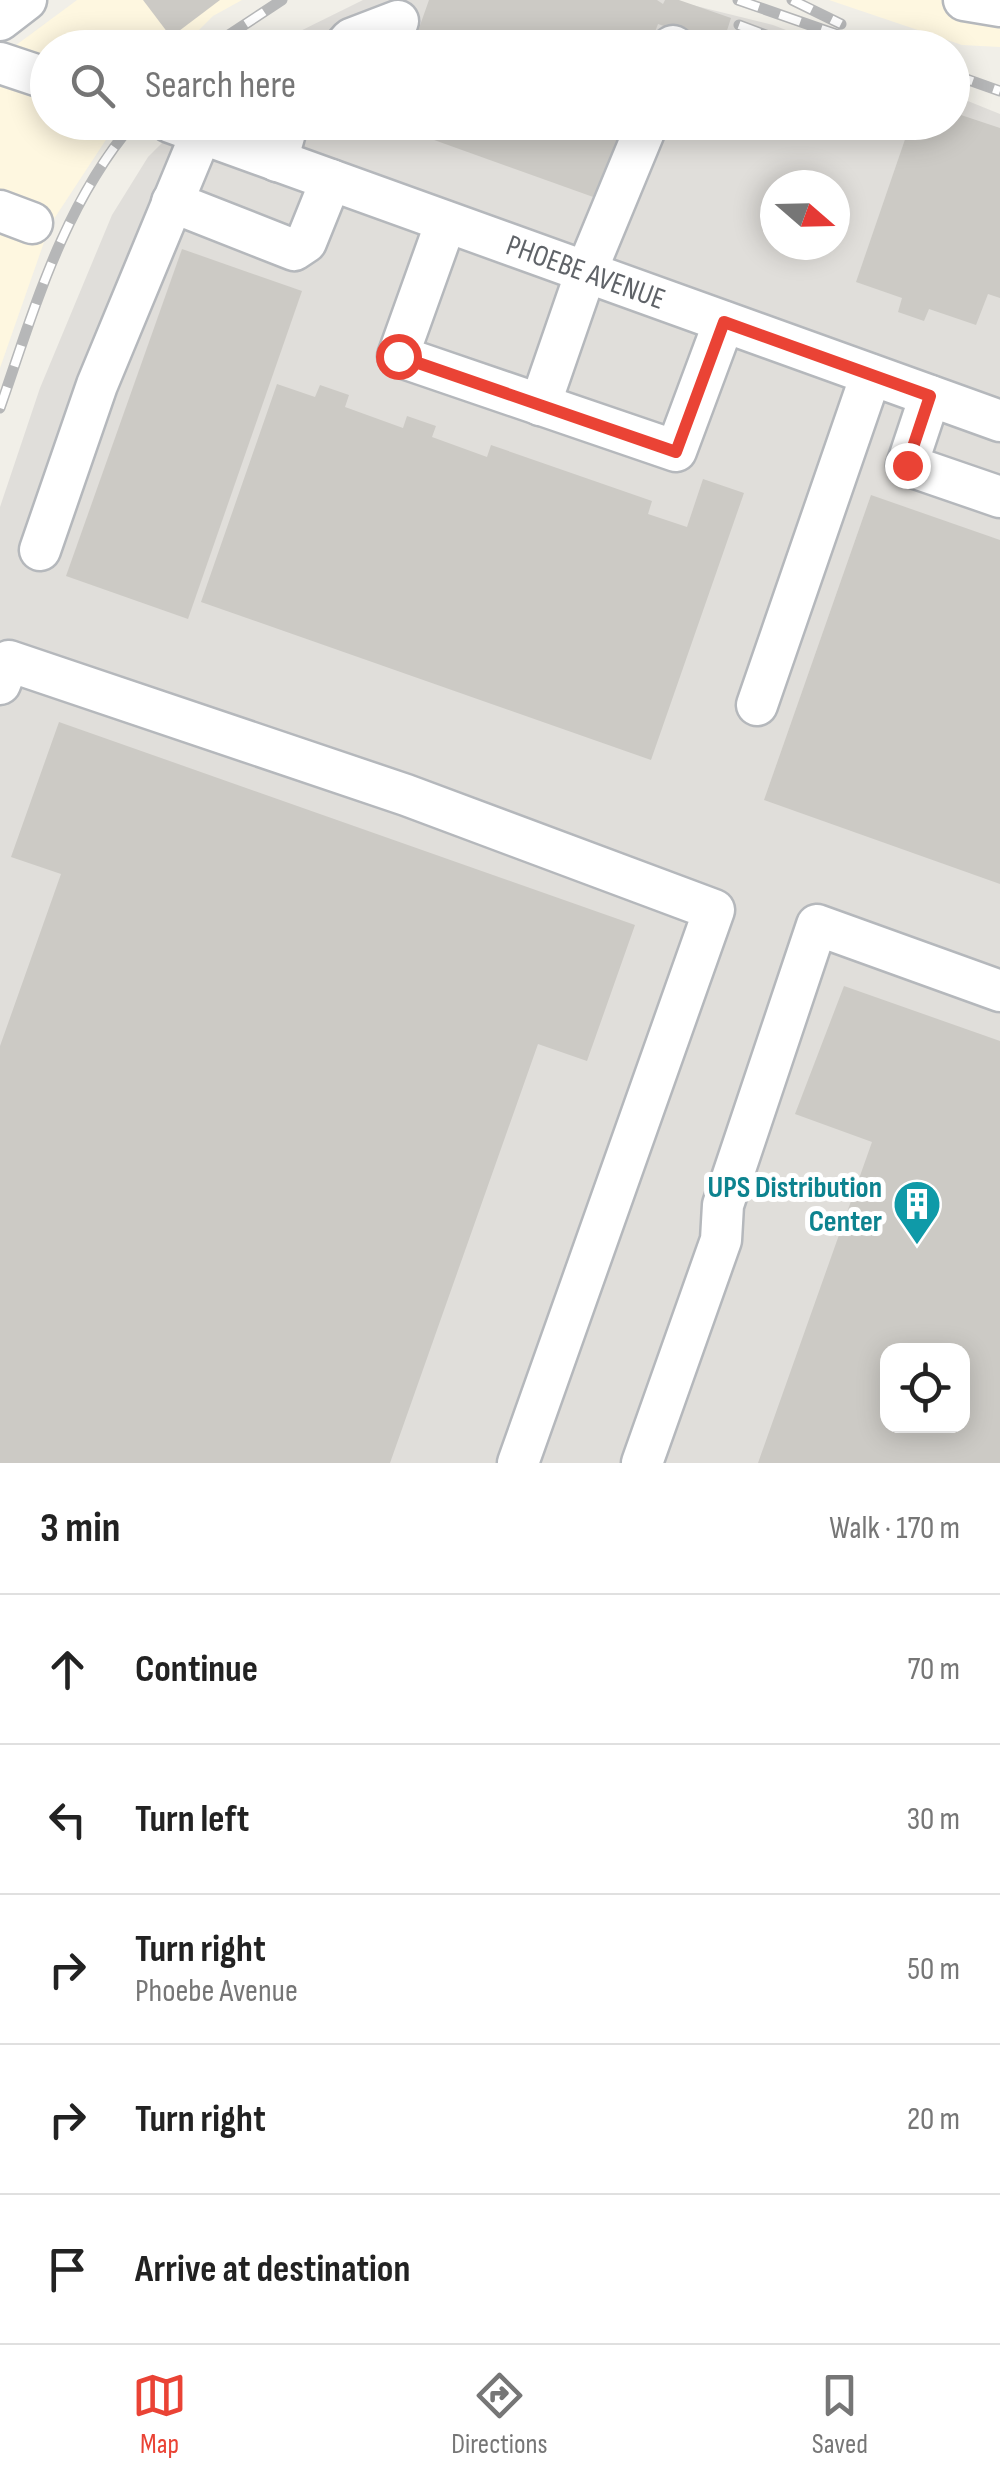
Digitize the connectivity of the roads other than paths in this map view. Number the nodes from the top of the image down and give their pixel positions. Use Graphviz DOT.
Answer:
graph roads {
  1 [pos="26,0"];
  2 [pos="964,0"];
  3 [pos="1000,6"];
  4 [pos="0,20"];
  5 [pos="398,21"];
  6 [pos="374,30"];
  7 [pos="0,63"];
  8 [pos="30,73"];
  9 [pos="183,140"];
  10 [pos="219,140"];
  11 [pos="283,140"];
  12 [pos="641,140"];
  13 [pos="278,161"];
  14 [pos="330,180"];
  15 [pos="172,202"];
  16 [pos="446,222"];
  17 [pos="586,272"];
  18 [pos="724,322"];
  19 [pos="870,375"];
  20 [pos="930,396"];
  21 [pos="540,404"];
  22 [pos="1000,421"];
  23 [pos="846,445"];
  24 [pos="907,465"];
  25 [pos="1000,497"];
  26 [pos="40,550"];
  27 [pos="0,684"];
  28 [pos="757,705"];
  29 [pos="1000,991"];
  30 [pos="518,1463"];
  31 [pos="642,1463"];
  1 -- 4 [label="street"];
  2 -- 3 [label="street"];
  5 -- 6 [label="street"];
  7 -- 8 [label="street"];
  9 -- 15 [label="street"];
  10 -- 13 [label="street, PHOEBE AVENUE"];
  11 -- 13 [label="street"];
  12 -- 17 [label="street"];
  13 -- 14 [label="street, PHOEBE AVENUE"];
  14 -- 15 [label="street"];
  14 -- 16 [label="street, PHOEBE AVENUE"];
  15 -- 26 [label="street"];
  16 -- 17 [label="street, PHOEBE AVENUE"];
  16 -- 21 [label="street"];
  17 -- 18 [label="street, PHOEBE AVENUE"];
  17 -- 21 [label="street"];
  18 -- 19 [label="street, PHOEBE AVENUE"];
  18 -- 21 [label="street"];
  19 -- 20 [label="street, PHOEBE AVENUE"];
  19 -- 23 [label="street"];
  20 -- 22 [label="street, PHOEBE AVENUE"];
  20 -- 24 [label="street"];
  23 -- 24 [label="street"];
  23 -- 28 [label="street"];
  24 -- 25 [label="street"];
  27 -- 30 [label="street"];
  29 -- 31 [label="street"];
}
